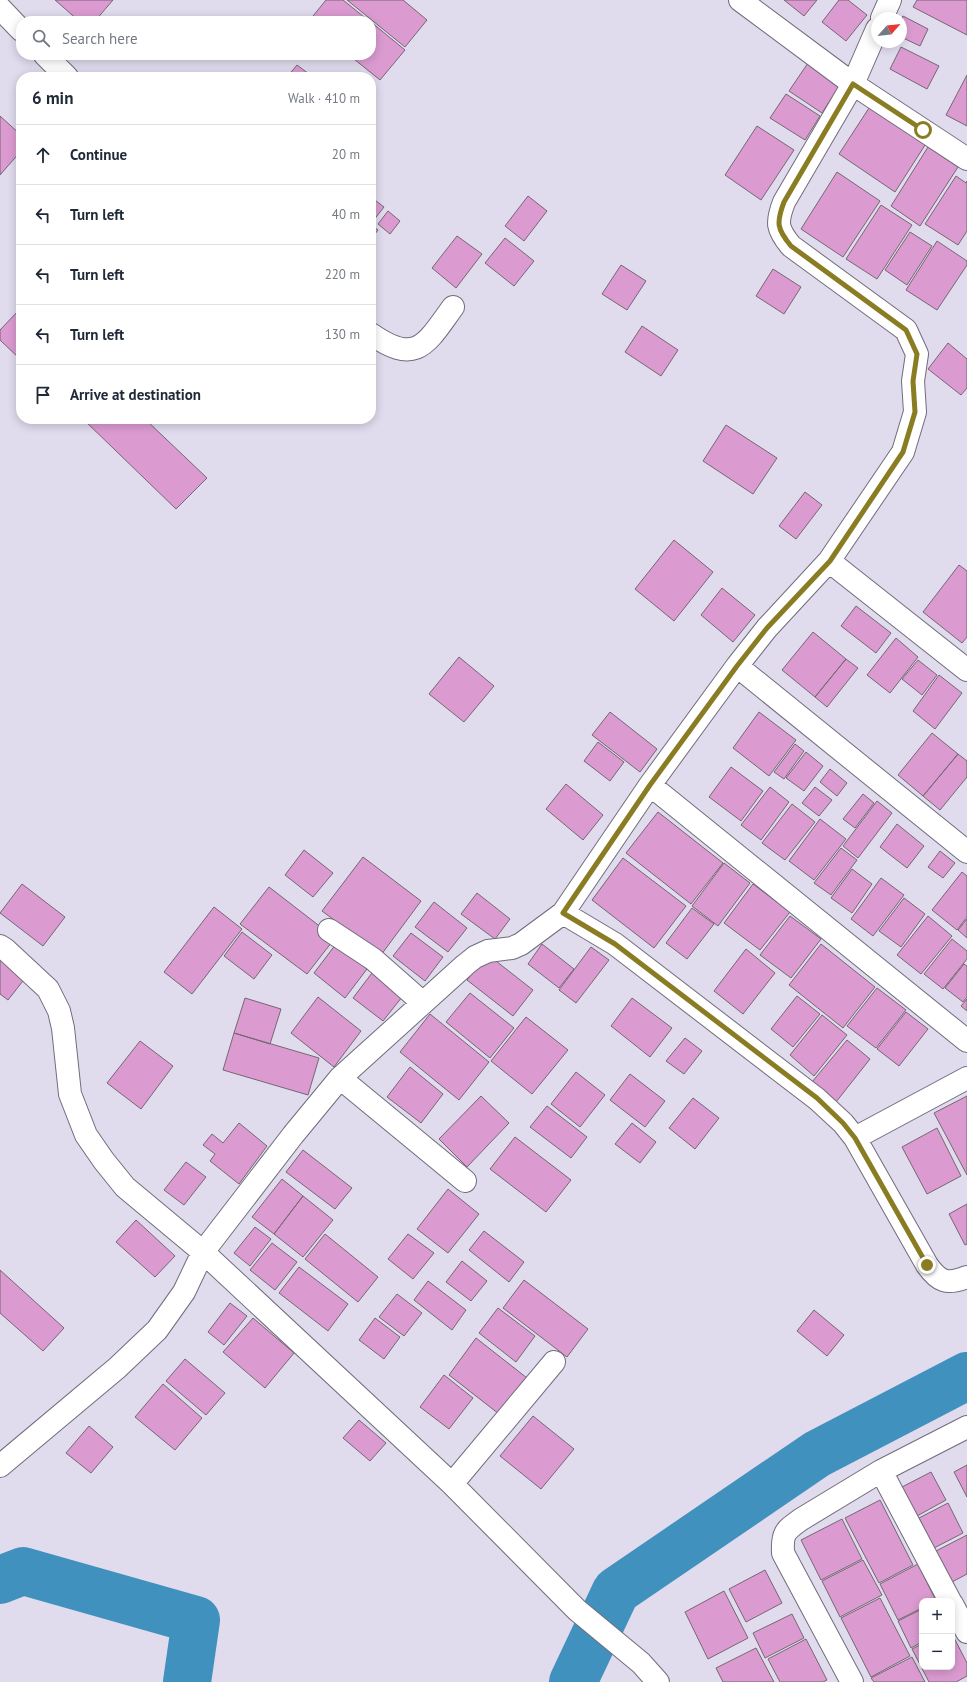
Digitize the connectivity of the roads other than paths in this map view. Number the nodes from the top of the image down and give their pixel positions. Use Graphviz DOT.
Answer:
graph roads {
  1 [pos="740,0"];
  2 [pos="890,0"];
  3 [pos="0,8"];
  4 [pos="885,12"];
  5 [pos="16,25"];
  6 [pos="871,43"];
  7 [pos="51,60"];
  8 [pos="62,72"];
  9 [pos="853,84"];
  10 [pos="967,159"];
  11 [pos="453,307"];
  12 [pos="376,337"];
  13 [pos="830,561"];
  14 [pos="737,666"];
  15 [pos="967,670"];
  16 [pos="650,785"];
  17 [pos="967,852"];
  18 [pos="563,913"];
  19 [pos="329,930"];
  20 [pos="0,946"];
  21 [pos="423,1003"];
  22 [pos="967,1041"];
  23 [pos="340,1078"];
  24 [pos="967,1078"];
  25 [pos="855,1138"];
  26 [pos="465,1181"];
  27 [pos="203,1252"];
  28 [pos="967,1277"];
  29 [pos="554,1362"];
  30 [pos="967,1427"];
  31 [pos="0,1466"];
  32 [pos="881,1471"];
  33 [pos="452,1484"];
  34 [pos="967,1595"];
  35 [pos="949,1598"];
  36 [pos="955,1600"];
  37 [pos="955,1610"];
  38 [pos="967,1632"];
  39 [pos="658,1682"];
  40 [pos="852,1682"];
  1 -- 9 [label="street"];
  2 -- 4 [label="street"];
  3 -- 5 [label="street"];
  6 -- 9 [label="street"];
  7 -- 8 [label="street"];
  9 -- 10 [label="street"];
  9 -- 13 [label="street"];
  11 -- 12 [label="street"];
  13 -- 14 [label="street"];
  13 -- 15 [label="street"];
  14 -- 16 [label="street"];
  14 -- 17 [label="street"];
  16 -- 18 [label="street"];
  16 -- 22 [label="street"];
  18 -- 21 [label="street"];
  18 -- 25 [label="street"];
  19 -- 21 [label="street"];
  20 -- 27 [label="street"];
  21 -- 23 [label="street"];
  23 -- 26 [label="street"];
  23 -- 27 [label="street"];
  24 -- 25 [label="street"];
  25 -- 28 [label="street"];
  27 -- 31 [label="street"];
  27 -- 33 [label="street"];
  29 -- 33 [label="street"];
  30 -- 32 [label="street"];
  32 -- 35 [label="street"];
  32 -- 40 [label="street"];
  33 -- 39 [label="street"];
  34 -- 36 [label="street"];
  37 -- 38 [label="street"];
}
